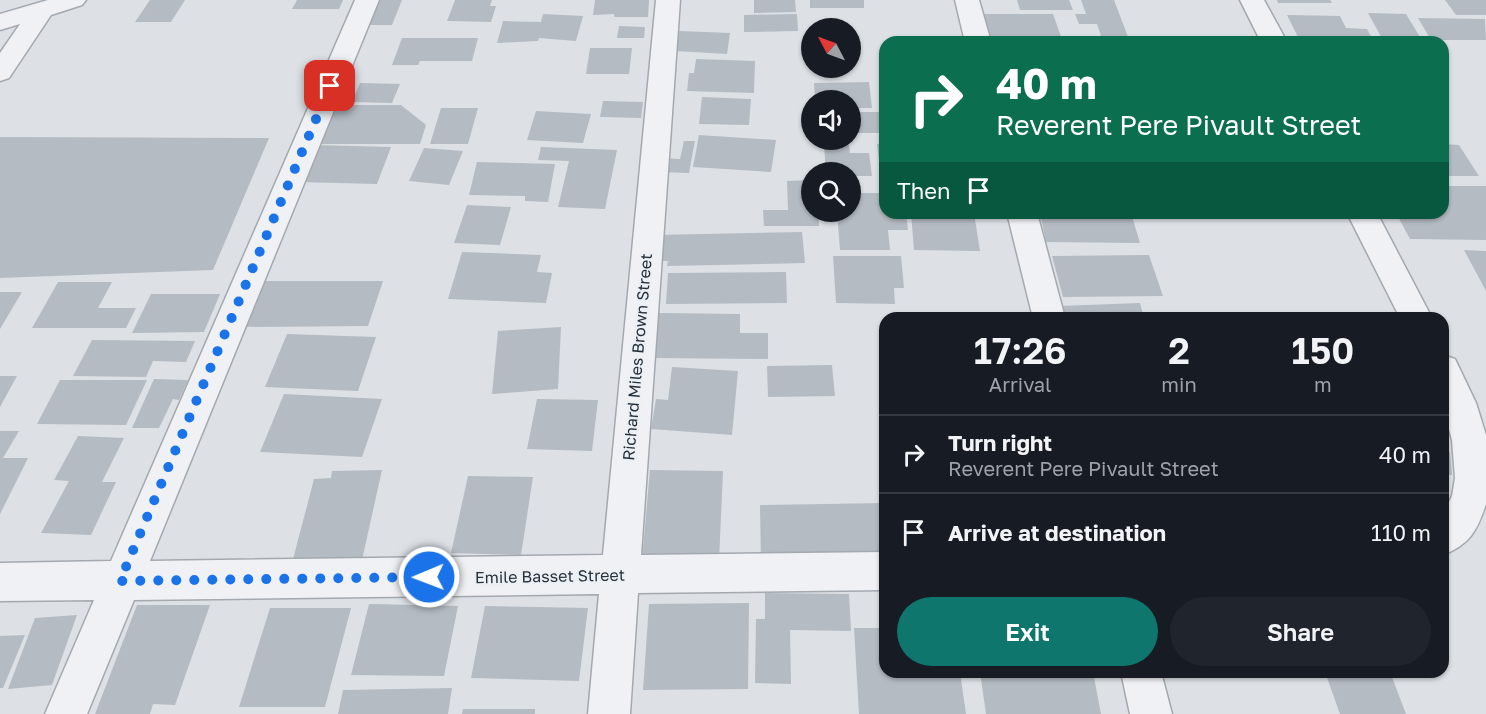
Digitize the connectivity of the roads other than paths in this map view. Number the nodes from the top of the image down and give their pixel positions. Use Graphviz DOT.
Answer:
graph roads {
  1 [pos="74,0"];
  2 [pos="367,0"];
  3 [pos="668,0"];
  4 [pos="967,0"];
  5 [pos="1252,0"];
  6 [pos="42,10"];
  7 [pos="0,22"];
  8 [pos="976,36"];
  9 [pos="1271,36"];
  10 [pos="0,72"];
  11 [pos="1024,219"];
  12 [pos="1365,219"];
  13 [pos="1047,312"];
  14 [pos="1413,312"];
  15 [pos="1449,381"];
  16 [pos="1449,534"];
  17 [pos="879,571"];
  18 [pos="619,575"];
  19 [pos="120,581"];
  20 [pos="0,582"];
  21 [pos="1142,678"];
  22 [pos="66,714"];
  23 [pos="609,714"];
  24 [pos="1151,714"];
  1 -- 6 [label="street"];
  2 -- 19 [label="street"];
  3 -- 18 [label="street, Richard Miles Brown Street"];
  4 -- 8 [label="street"];
  5 -- 9 [label="street"];
  6 -- 7 [label="street"];
  6 -- 10 [label="street"];
  11 -- 13 [label="street"];
  12 -- 14 [label="street"];
  15 -- 16 [label="street"];
  17 -- 18 [label="street, Emile Basset Street"];
  18 -- 19 [label="street, Emile Basset Street"];
  18 -- 23 [label="street, Richard Miles Brown Street"];
  19 -- 20 [label="street, Emile Basset Street"];
  19 -- 22 [label="street"];
  21 -- 24 [label="street"];
}
